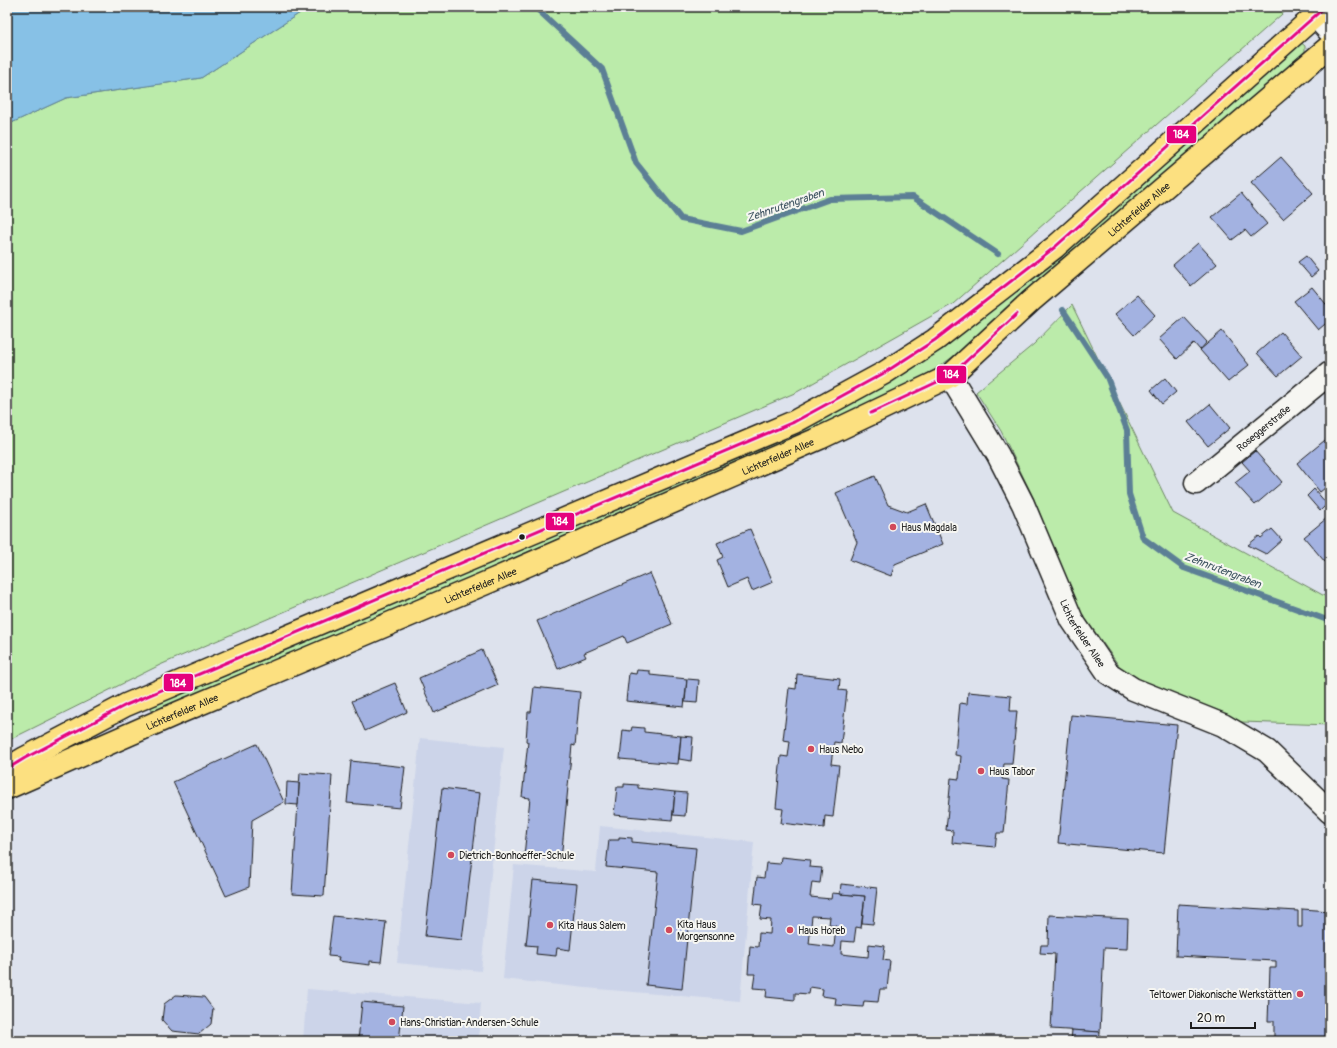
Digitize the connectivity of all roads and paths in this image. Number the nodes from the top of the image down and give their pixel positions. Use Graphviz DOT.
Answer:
graph roads {
  1 [pos="1320,12"];
  2 [pos="1330,32"];
  3 [pos="1330,46"];
  4 [pos="1330,373"];
  5 [pos="950,376"];
  6 [pos="1196,482"];
  7 [pos="7,769"];
  8 [pos="7,788"];
  9 [pos="1330,812"];
  1 -- 2 [label="street"];
  1 -- 7 [label="main road"];
  3 -- 5 [label="main road, Lichterfelder Allee"];
  4 -- 6 [label="street, Roseggerstraße"];
  5 -- 8 [label="main road, Lichterfelder Allee"];
  5 -- 9 [label="street, Lichterfelder Allee"];
}
